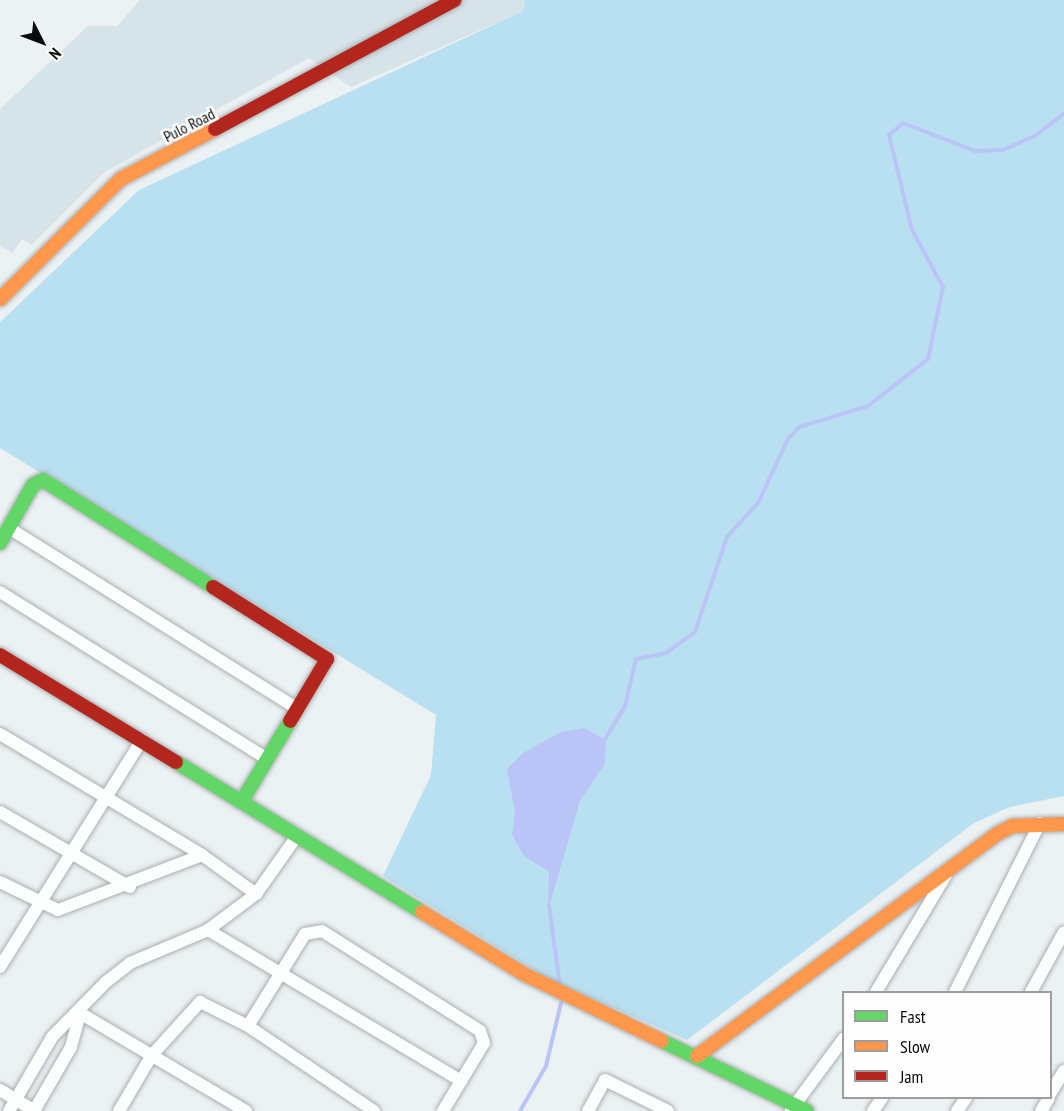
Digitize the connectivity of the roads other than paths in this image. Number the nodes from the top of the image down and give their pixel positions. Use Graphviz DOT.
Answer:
graph roads {
  1 [pos="431,0"];
  2 [pos="455,0"];
  3 [pos="424,21"];
  4 [pos="0,299"];
  5 [pos="9,528"];
  6 [pos="0,543"];
  7 [pos="0,592"];
  8 [pos="0,655"];
  9 [pos="298,709"];
  10 [pos="0,734"];
  11 [pos="142,740"];
  12 [pos="266,758"];
  13 [pos="105,795"];
  14 [pos="242,801"];
  15 [pos="0,812"];
  16 [pos="1040,823"];
  17 [pos="1064,824"];
  18 [pos="297,836"];
  19 [pos="68,851"];
  20 [pos="202,855"];
  21 [pos="951,866"];
  22 [pos="0,882"];
  23 [pos="130,887"];
  24 [pos="256,894"];
  25 [pos="38,905"];
  26 [pos="208,930"];
  27 [pos="1064,932"];
  28 [pos="0,967"];
  29 [pos="281,977"];
  30 [pos="877,991"];
  31 [pos="956,991"];
  32 [pos="1032,991"];
  33 [pos="80,1013"];
  34 [pos="248,1026"];
  35 [pos="842,1040"];
  36 [pos="152,1054"];
  37 [pos="696,1056"];
  38 [pos="1064,1071"];
  39 [pos="461,1082"];
  40 [pos="0,1090"];
  41 [pos="1052,1092"];
  42 [pos="12,1105"];
  43 [pos="797,1110"];
  44 [pos="34,1111"];
  45 [pos="119,1111"];
  46 [pos="246,1111"];
  47 [pos="374,1111"];
  48 [pos="443,1111"];
  49 [pos="588,1111"];
  50 [pos="668,1111"];
  1 -- 3 [label="street"];
  2 -- 3 [label="street, Pulo Road"];
  3 -- 4 [label="street, Pulo Road"];
  5 -- 6 [label="street"];
  5 -- 9 [label="street"];
  5 -- 9 [label="street"];
  7 -- 12 [label="street"];
  8 -- 11 [label="street"];
  9 -- 12 [label="street"];
  10 -- 13 [label="street"];
  11 -- 13 [label="street"];
  11 -- 14 [label="street"];
  12 -- 14 [label="street"];
  13 -- 19 [label="street"];
  13 -- 20 [label="street"];
  14 -- 18 [label="street"];
  15 -- 19 [label="street"];
  16 -- 17 [label="street"];
  16 -- 21 [label="street"];
  16 -- 31 [label="street"];
  18 -- 24 [label="street"];
  18 -- 37 [label="street"];
  19 -- 23 [label="street"];
  19 -- 25 [label="street"];
  20 -- 23 [label="street"];
  20 -- 24 [label="street"];
  21 -- 30 [label="street"];
  21 -- 37 [label="street"];
  22 -- 25 [label="street"];
  23 -- 25 [label="street"];
  24 -- 26 [label="street"];
  25 -- 28 [label="street"];
  26 -- 29 [label="street"];
  26 -- 33 [label="street"];
  27 -- 32 [label="street"];
  29 -- 34 [label="street"];
  29 -- 39 [label="street"];
  29 -- 39 [label="street"];
  33 -- 36 [label="street"];
  33 -- 42 [label="street"];
  33 -- 44 [label="street"];
  34 -- 36 [label="street"];
  34 -- 47 [label="street"];
  35 -- 43 [label="street"];
  36 -- 45 [label="street"];
  36 -- 46 [label="street"];
  37 -- 43 [label="street"];
  38 -- 41 [label="street"];
  39 -- 48 [label="street"];
  40 -- 42 [label="street"];
  42 -- 44 [label="street"];
  49 -- 50 [label="street"];
}
